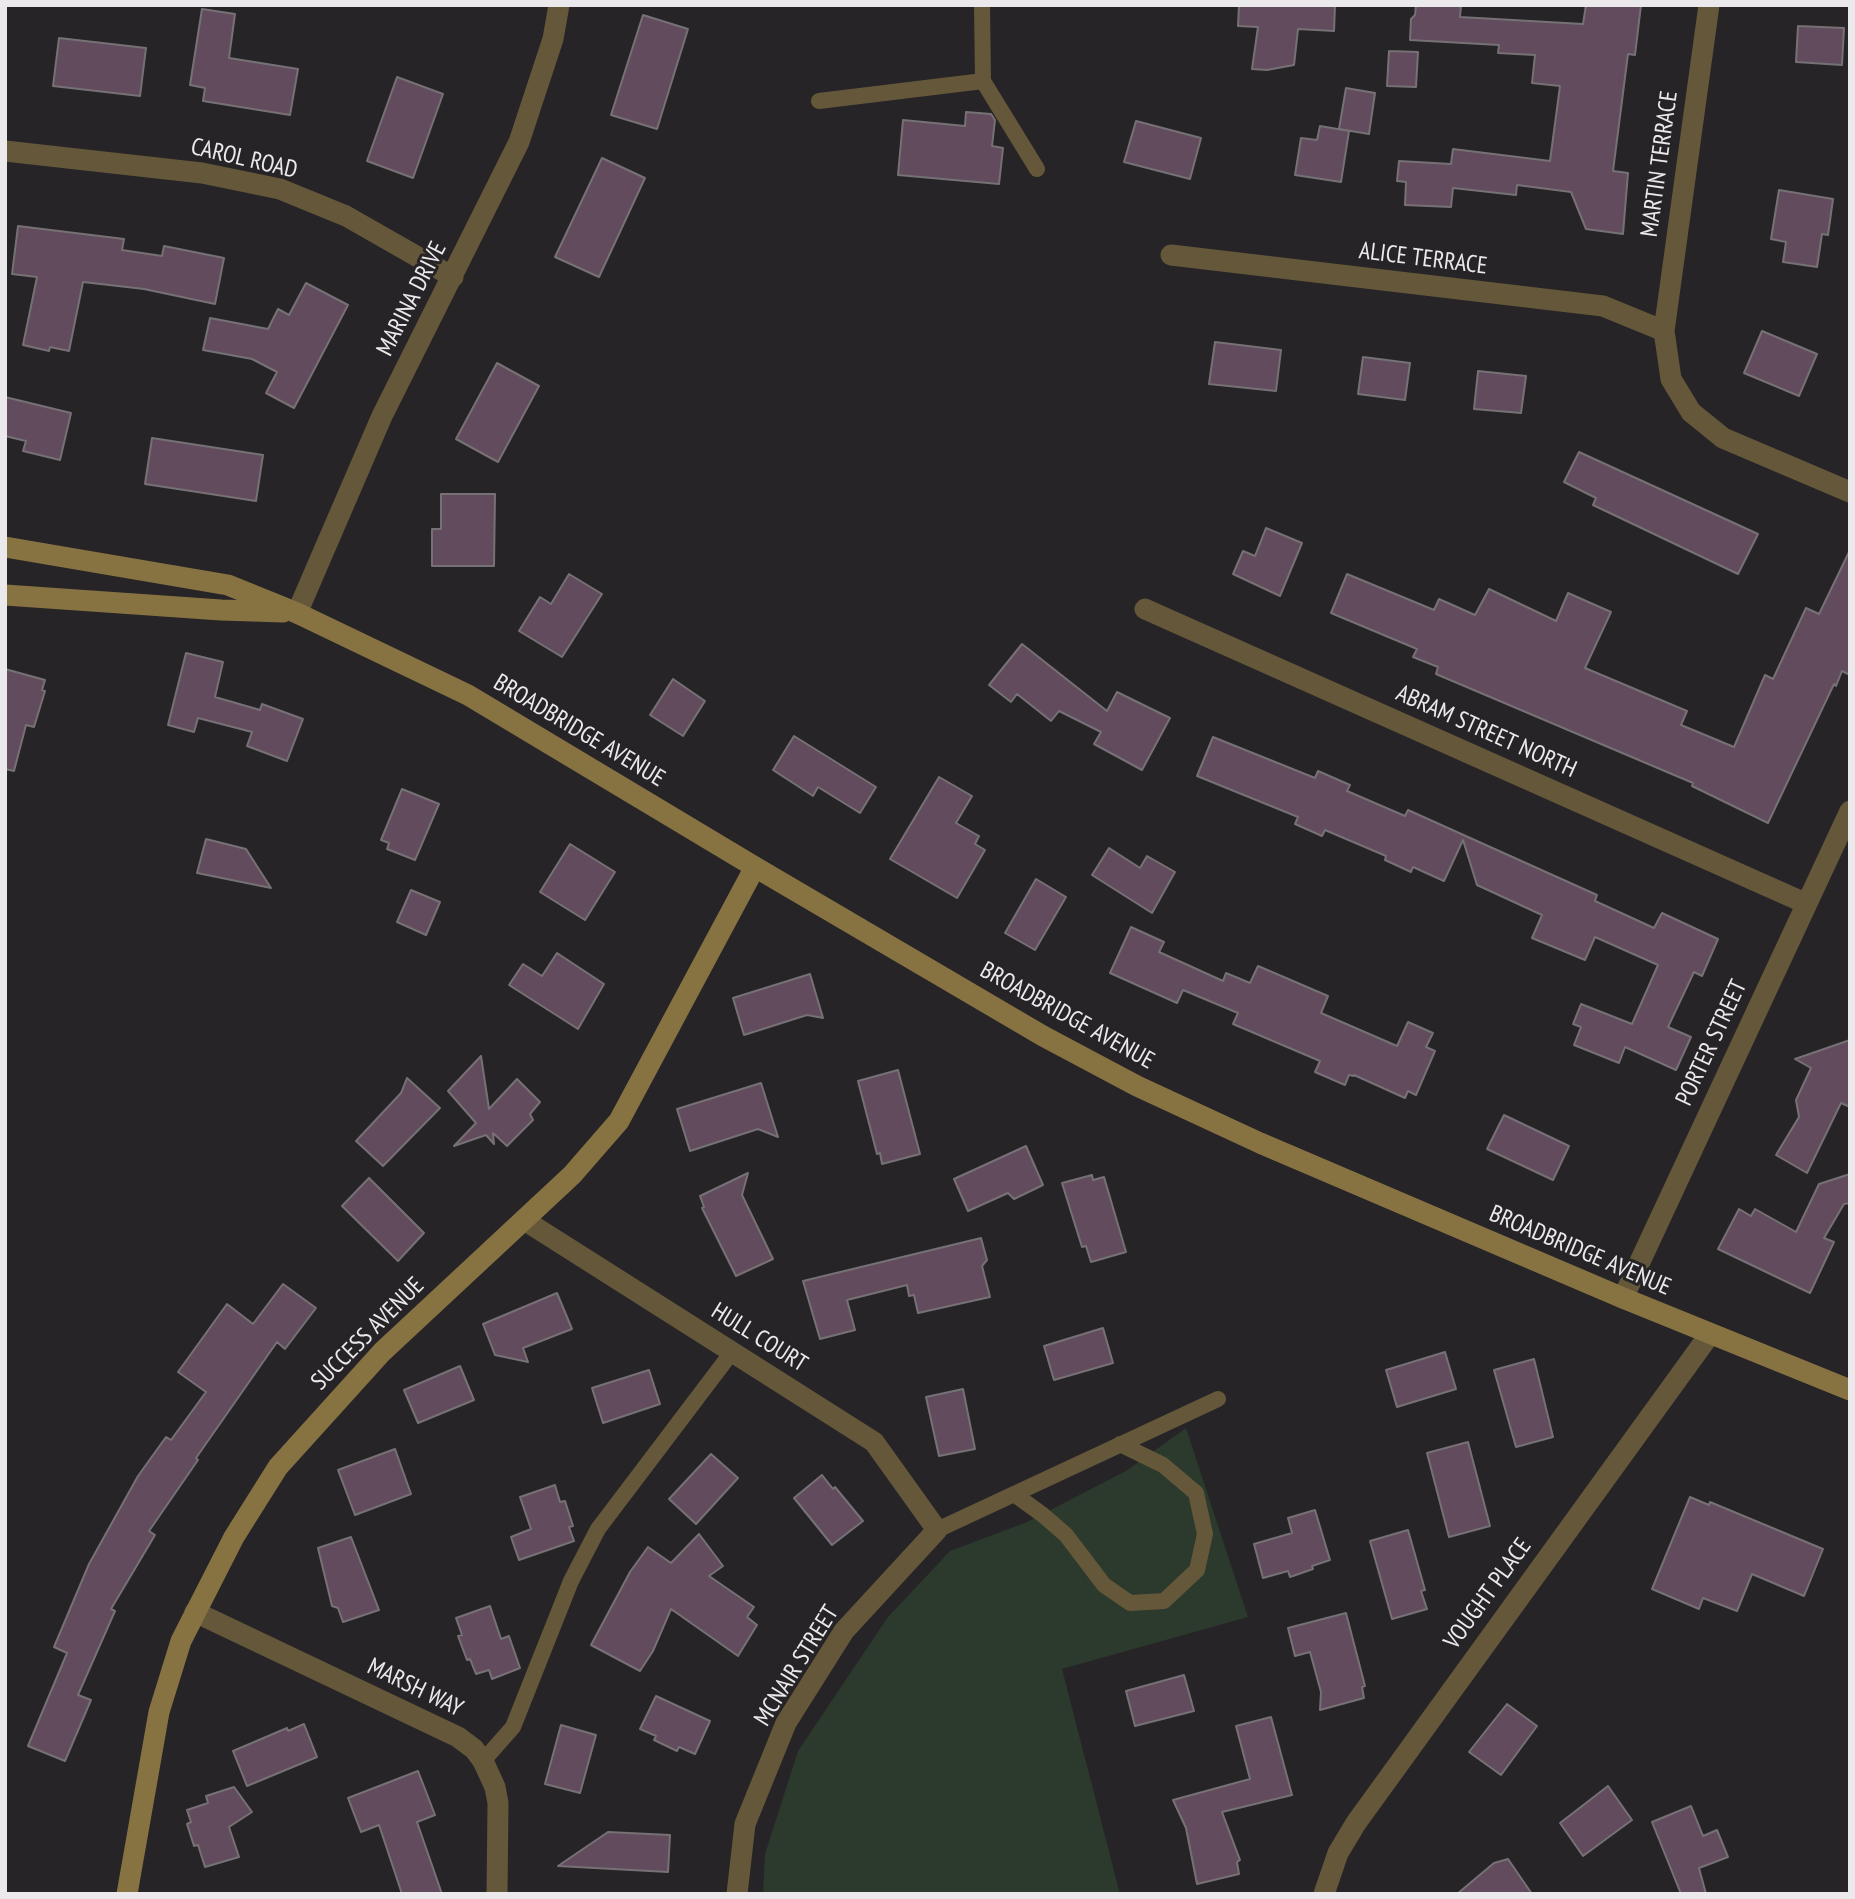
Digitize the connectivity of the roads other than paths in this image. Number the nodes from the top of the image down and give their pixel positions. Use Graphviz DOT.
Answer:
graph roads {
  1 [pos="559,5"];
  2 [pos="982,5"];
  3 [pos="1709,5"];
  4 [pos="983,81"];
  5 [pos="819,101"];
  6 [pos="5,151"];
  7 [pos="1037,169"];
  8 [pos="1171,255"];
  9 [pos="453,277"];
  10 [pos="1664,331"];
  11 [pos="1850,492"];
  12 [pos="5,547"];
  13 [pos="5,595"];
  14 [pos="1145,609"];
  15 [pos="298,613"];
  16 [pos="1850,811"];
  17 [pos="755,867"];
  18 [pos="1805,903"];
  19 [pos="524,1220"];
  20 [pos="1623,1298"];
  21 [pos="1710,1334"];
  22 [pos="732,1352"];
  23 [pos="1850,1390"];
  24 [pos="1218,1399"];
  25 [pos="1121,1444"];
  26 [pos="1014,1494"];
  27 [pos="937,1530"];
  28 [pos="195,1612"];
  29 [pos="483,1761"];
  30 [pos="127,1894"];
  31 [pos="497,1894"];
  32 [pos="737,1894"];
  33 [pos="1324,1894"];
  1 -- 9 [label="street, MARINA DRIVE"];
  2 -- 4 [label="lane"];
  3 -- 10 [label="street, MARTIN TERRACE"];
  4 -- 5 [label="lane"];
  4 -- 7 [label="lane"];
  6 -- 9 [label="street, CAROL ROAD"];
  8 -- 10 [label="street, ALICE TERRACE"];
  9 -- 15 [label="street, MARINA DRIVE"];
  10 -- 11 [label="street, MARTIN TERRACE"];
  12 -- 15 [label="main road, BROADBRIDGE AVENUE"];
  13 -- 15 [label="main road, BROADBRIDGE AVENUE"];
  14 -- 18 [label="street, ABRAM STREET NORTH"];
  15 -- 17 [label="main road, BROADBRIDGE AVENUE"];
  16 -- 18 [label="street, PORTER STREET"];
  17 -- 19 [label="main road, SUCCESS AVENUE"];
  17 -- 20 [label="main road, BROADBRIDGE AVENUE"];
  18 -- 20 [label="street, PORTER STREET"];
  19 -- 22 [label="street, HULL COURT"];
  19 -- 28 [label="main road, SUCCESS AVENUE"];
  20 -- 21 [label="main road, BROADBRIDGE AVENUE"];
  21 -- 23 [label="main road, BROADBRIDGE AVENUE"];
  21 -- 33 [label="street, VOUGHT PLACE"];
  22 -- 27 [label="street, HULL COURT"];
  22 -- 29 [label="lane"];
  24 -- 25 [label="lane"];
  25 -- 26 [label="lane"];
  25 -- 26 [label="lane"];
  26 -- 27 [label="lane"];
  27 -- 32 [label="street, MCNAIR STREET"];
  28 -- 29 [label="street, MARSH WAY"];
  28 -- 30 [label="main road, SUCCESS AVENUE"];
  29 -- 31 [label="street, MARSH WAY"];
}
